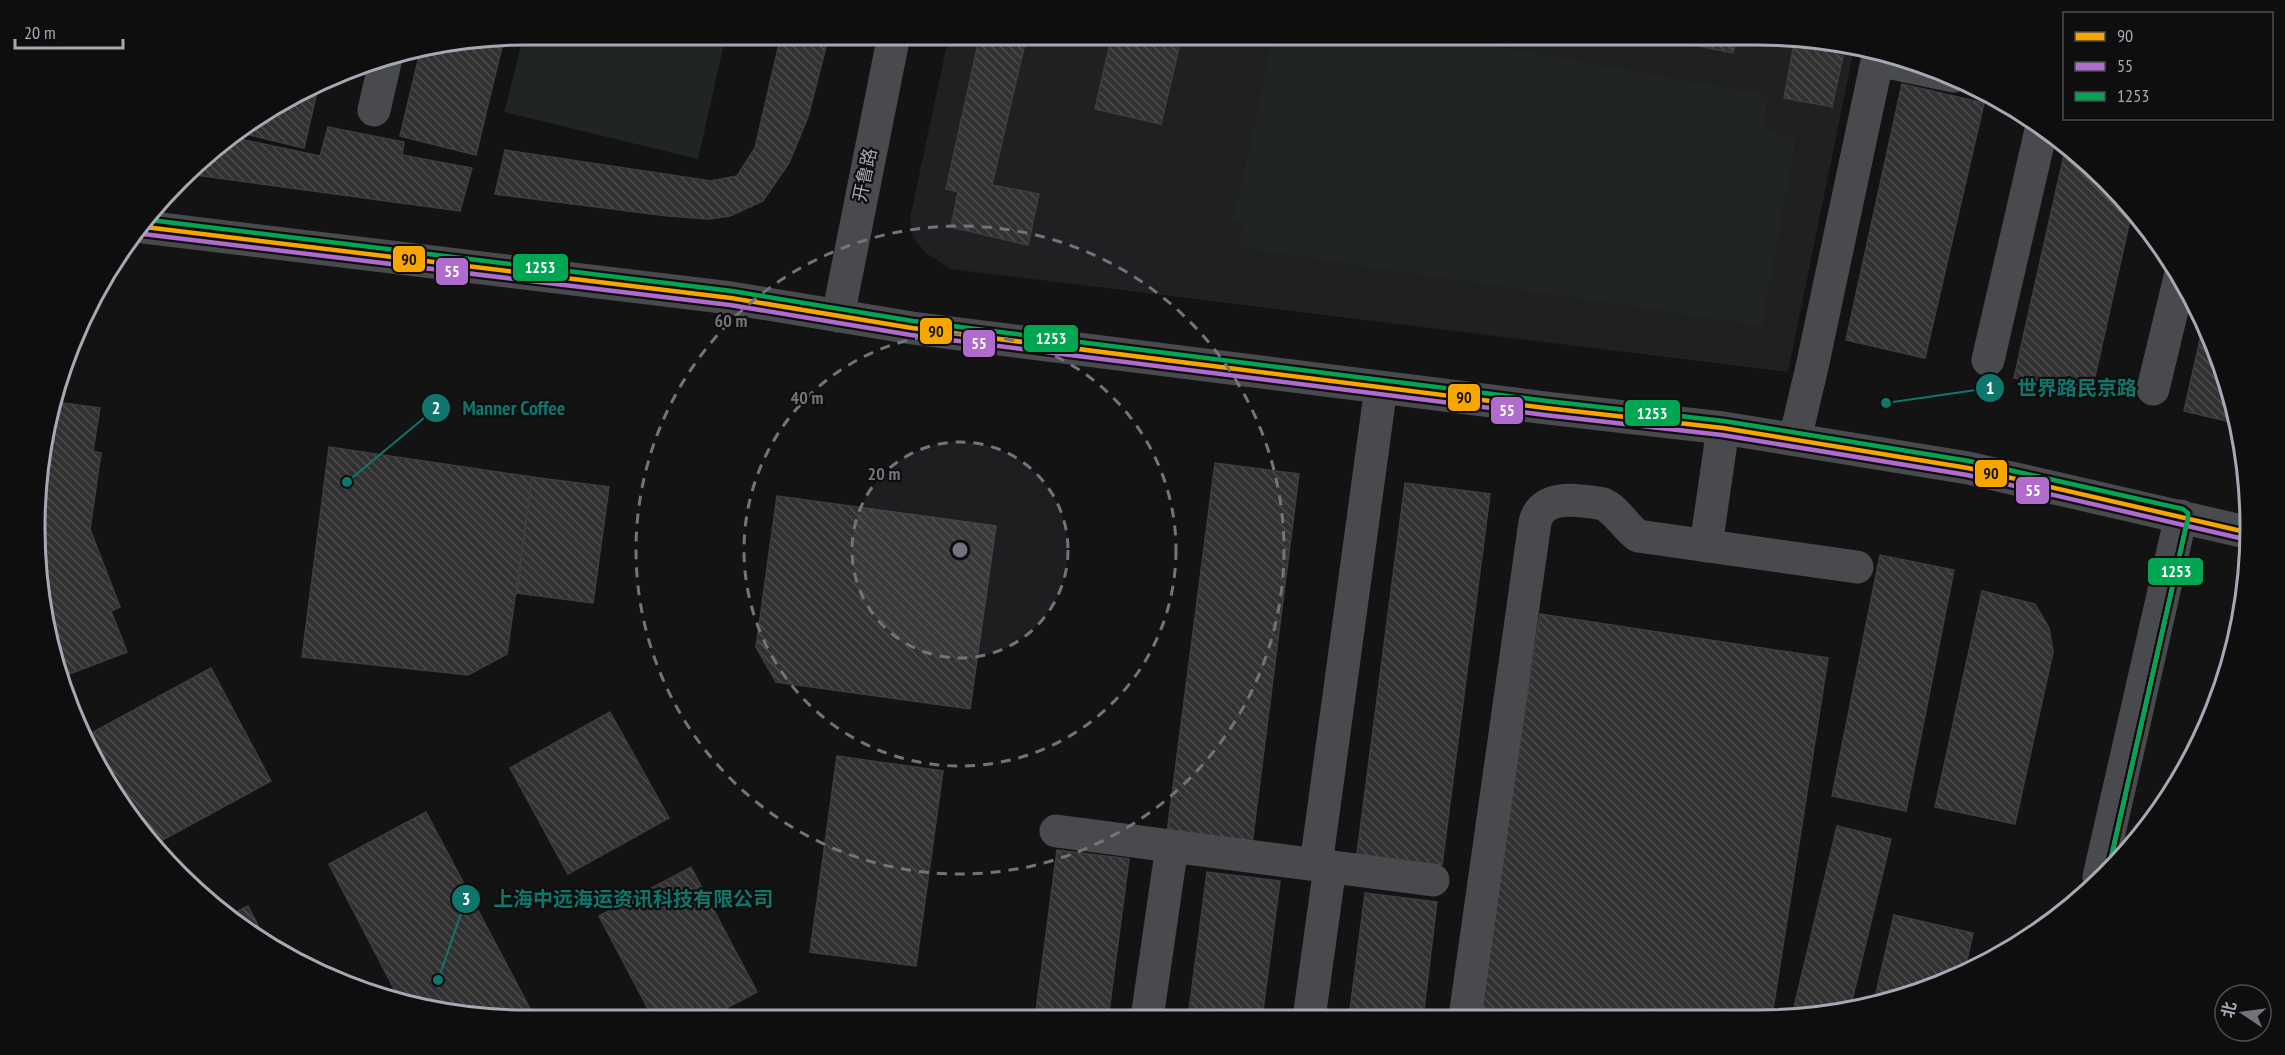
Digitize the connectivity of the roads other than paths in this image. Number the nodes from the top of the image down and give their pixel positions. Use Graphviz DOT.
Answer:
graph roads {
  1 [pos="892,45"];
  2 [pos="1878,60"];
  3 [pos="384,67"];
  4 [pos="374,110"];
  5 [pos="2040,136"];
  6 [pos="150,228"];
  7 [pos="2177,290"];
  8 [pos="838,316"];
  9 [pos="1988,360"];
  10 [pos="1381,387"];
  11 [pos="2153,389"];
  12 [pos="1723,428"];
  13 [pos="1795,439"];
  14 [pos="2181,516"];
  15 [pos="2240,531"];
  16 [pos="1706,546"];
  17 [pos="1857,567"];
  18 [pos="1056,831"];
  19 [pos="1172,846"];
  20 [pos="1323,866"];
  21 [pos="2101,866"];
  22 [pos="1433,880"];
  23 [pos="1148,1010"];
  24 [pos="1310,1010"];
  25 [pos="1466,1010"];
  1 -- 8 [label="street, 开鲁路"];
  2 -- 13 [label="street"];
  3 -- 4 [label="street"];
  5 -- 9 [label="street"];
  6 -- 8 [label="street"];
  7 -- 11 [label="street"];
  8 -- 10 [label="street"];
  10 -- 12 [label="street"];
  10 -- 20 [label="street"];
  12 -- 13 [label="street"];
  12 -- 16 [label="street"];
  13 -- 14 [label="street"];
  14 -- 15 [label="street"];
  14 -- 21 [label="street"];
  16 -- 17 [label="street"];
  16 -- 25 [label="street"];
  18 -- 19 [label="street"];
  19 -- 20 [label="street"];
  19 -- 23 [label="street"];
  20 -- 22 [label="street"];
  20 -- 24 [label="street"];
}
